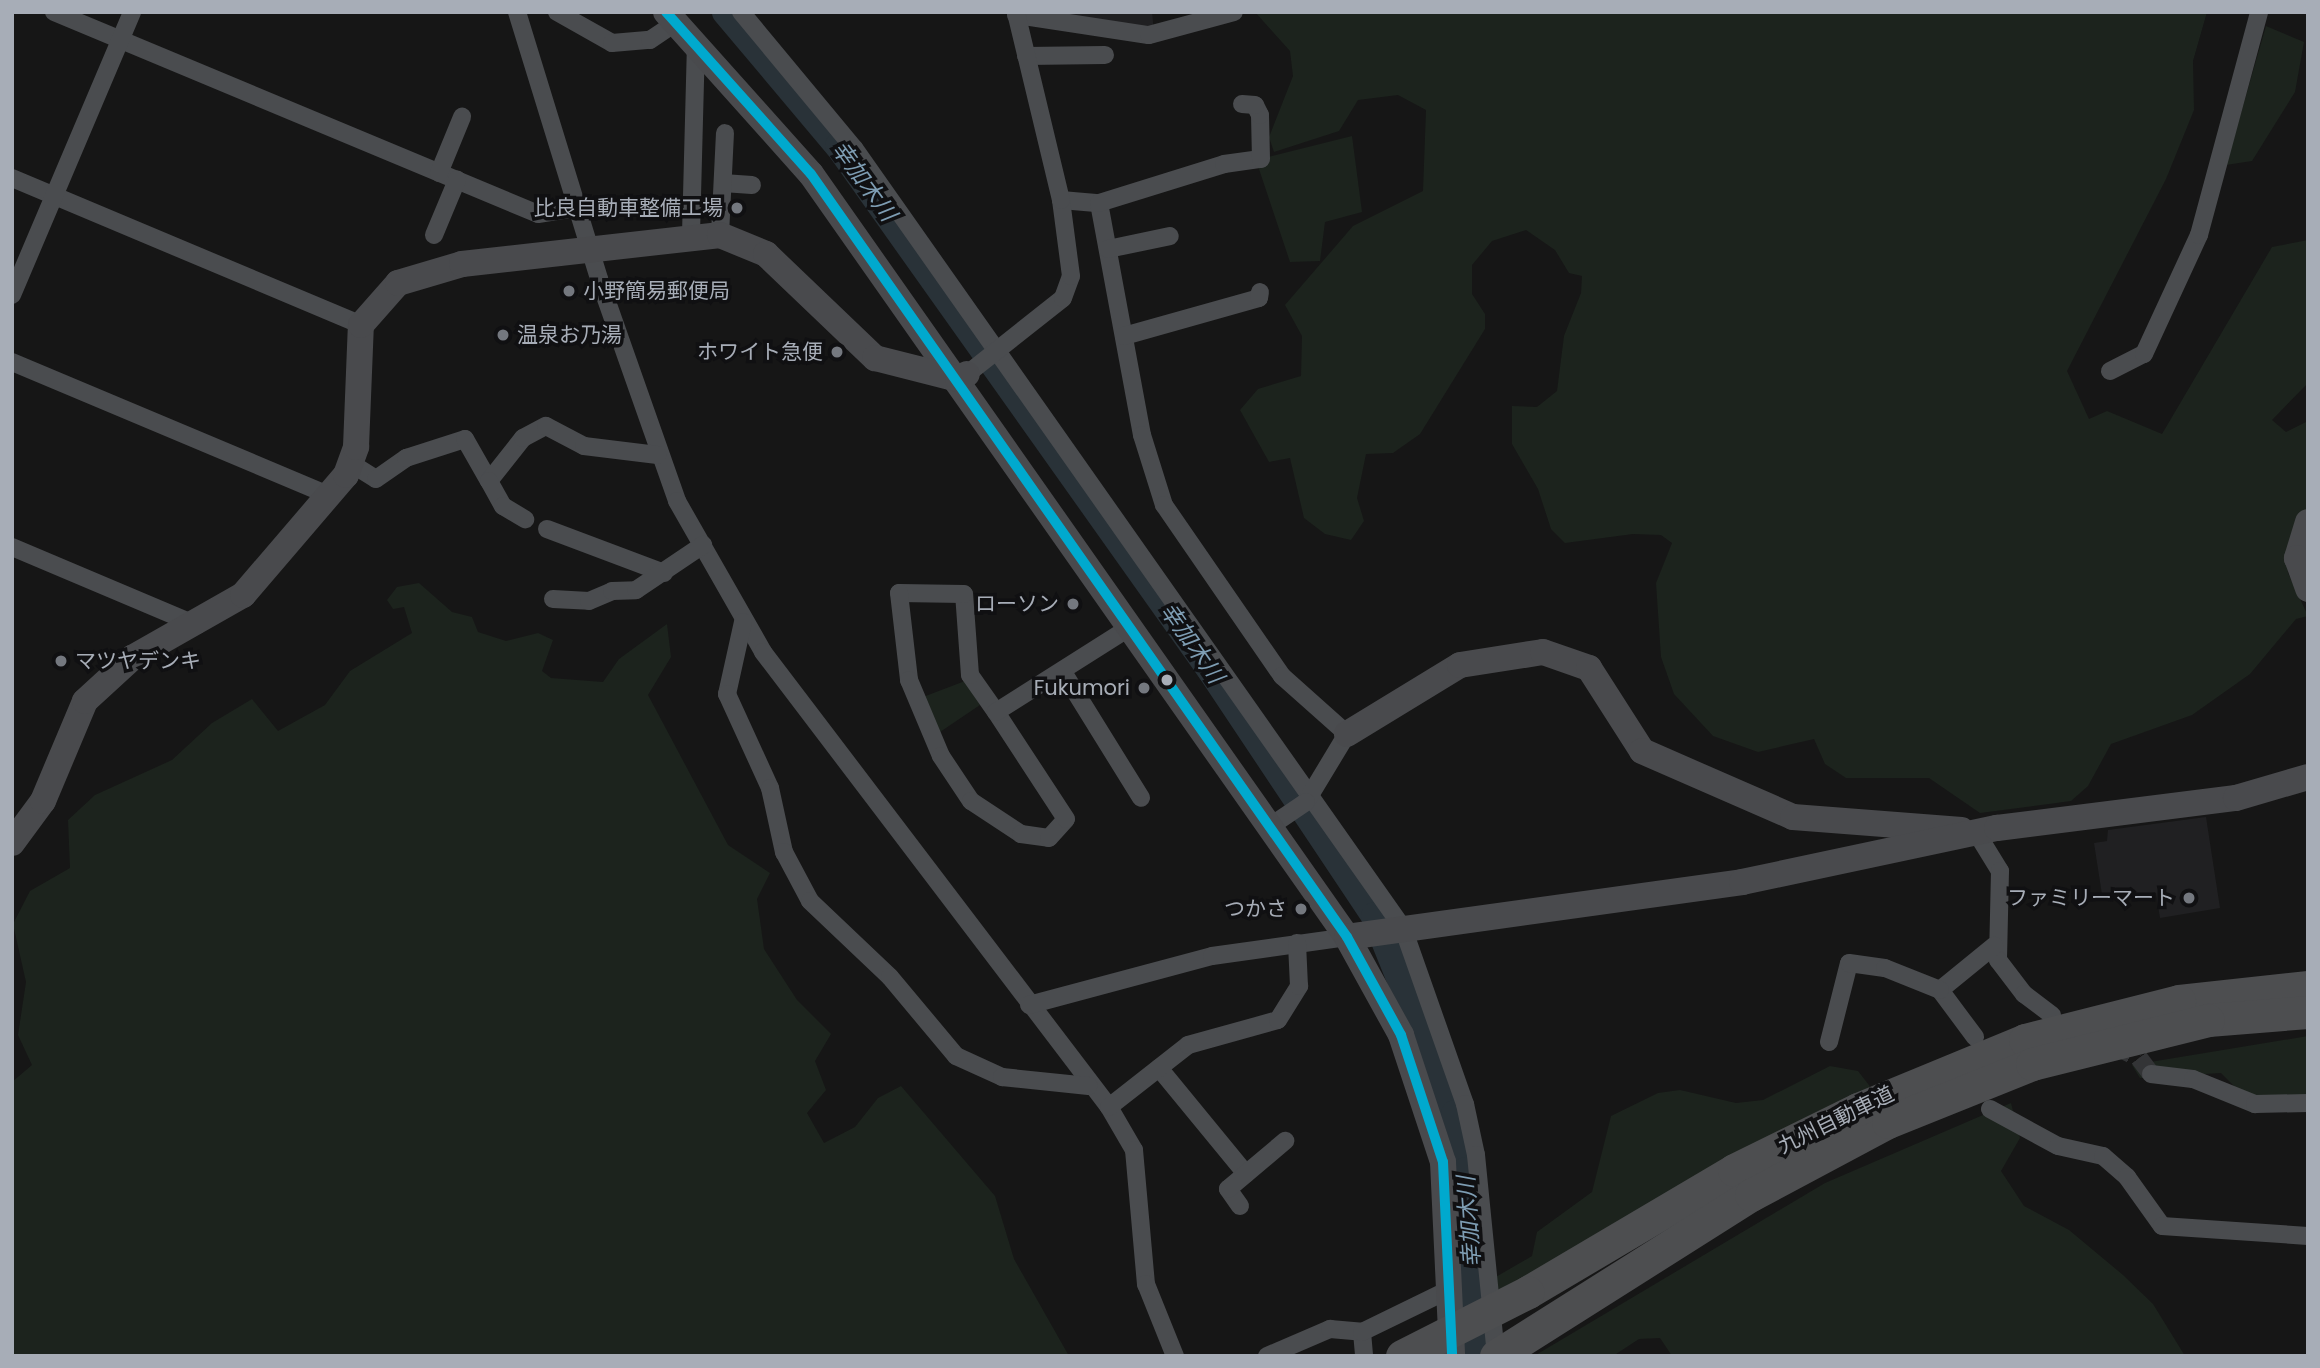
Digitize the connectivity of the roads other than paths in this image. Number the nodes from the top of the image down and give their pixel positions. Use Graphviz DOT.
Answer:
graph roads {
  1 [pos="54,12"];
  2 [pos="132,12"];
  3 [pos="517,12"];
  4 [pos="557,12"];
  5 [pos="741,12"];
  6 [pos="1234,12"];
  7 [pos="2259,12"];
  8 [pos="1016,14"];
  9 [pos="672,17"];
  10 [pos="120,40"];
  11 [pos="696,42"];
  12 [pos="1105,55"];
  13 [pos="1026,56"];
  14 [pos="1242,104"];
  15 [pos="462,117"];
  16 [pos="725,133"];
  17 [pos="439,173"];
  18 [pos="12,178"];
  19 [pos="457,180"];
  20 [pos="723,183"];
  21 [pos="752,185"];
  22 [pos="54,195"];
  23 [pos="1061,200"];
  24 [pos="1100,202"];
  25 [pos="577,208"];
  26 [pos="691,234"];
  27 [pos="720,234"];
  28 [pos="434,235"];
  29 [pos="1170,236"];
  30 [pos="588,247"];
  31 [pos="1108,249"];
  32 [pos="1260,292"];
  33 [pos="12,295"];
  34 [pos="361,325"];
  35 [pos="1124,336"];
  36 [pos="998,353"];
  37 [pos="12,362"];
  38 [pos="2110,371"];
  39 [pos="965,375"];
  40 [pos="657,455"];
  41 [pos="352,464"];
  42 [pos="489,481"];
  43 [pos="330,496"];
  44 [pos="525,519"];
  45 [pos="2308,522"];
  46 [pos="547,529"];
  47 [pos="703,545"];
  48 [pos="12,547"];
  49 [pos="664,573"];
  50 [pos="2308,589"];
  51 [pos="553,599"];
  52 [pos="743,622"];
  53 [pos="197,625"];
  54 [pos="1132,626"];
  55 [pos="1063,672"];
  56 [pos="996,712"];
  57 [pos="1346,734"];
  58 [pos="2308,777"];
  59 [pos="1141,798"];
  60 [pos="1308,800"];
  61 [pos="1278,821"];
  62 [pos="1976,832"];
  63 [pos="12,843"];
  64 [pos="1397,929"];
  65 [pos="1354,936"];
  66 [pos="1297,943"];
  67 [pos="1994,946"];
  68 [pos="2308,986"];
  69 [pos="1940,990"];
  70 [pos="1029,1005"];
  71 [pos="2308,1012"];
  72 [pos="2052,1015"];
  73 [pos="1975,1037"];
  74 [pos="1829,1042"];
  75 [pos="1158,1068"];
  76 [pos="2151,1074"];
  77 [pos="1089,1086"];
  78 [pos="2308,1102"];
  79 [pos="1109,1107"];
  80 [pos="1990,1109"];
  81 [pos="1285,1141"];
  82 [pos="1246,1174"];
  83 [pos="1240,1206"];
  84 [pos="2308,1236"];
  85 [pos="1450,1289"];
  86 [pos="1362,1332"];
  87 [pos="1456,1355"];
  88 [pos="1175,1356"];
  89 [pos="1267,1356"];
  90 [pos="1364,1356"];
  91 [pos="1402,1356"];
  92 [pos="1496,1356"];
  1 -- 10 [label="street"];
  2 -- 10 [label="street"];
  3 -- 25 [label="street"];
  4 -- 9 [label="street"];
  5 -- 36 [label="street"];
  6 -- 8 [label="street"];
  7 -- 38 [label="street"];
  8 -- 13 [label="street"];
  9 -- 11 [label="street"];
  10 -- 17 [label="street"];
  10 -- 22 [label="street"];
  11 -- 26 [label="street"];
  11 -- 39 [label="street"];
  12 -- 13 [label="street"];
  13 -- 23 [label="street"];
  14 -- 24 [label="street"];
  15 -- 17 [label="street"];
  16 -- 20 [label="street"];
  17 -- 19 [label="street"];
  18 -- 22 [label="street"];
  19 -- 25 [label="street"];
  19 -- 28 [label="street"];
  20 -- 21 [label="street"];
  20 -- 27 [label="street"];
  22 -- 33 [label="street"];
  22 -- 34 [label="street"];
  23 -- 24 [label="street"];
  23 -- 36 [label="street"];
  24 -- 31 [label="street"];
  25 -- 30 [label="street"];
  26 -- 27 [label="street"];
  26 -- 30 [label="street"];
  27 -- 39 [label="street"];
  29 -- 31 [label="street"];
  30 -- 34 [label="street"];
  30 -- 40 [label="street"];
  31 -- 35 [label="street"];
  32 -- 35 [label="street"];
  34 -- 41 [label="street"];
  35 -- 57 [label="street"];
  36 -- 39 [label="street"];
  36 -- 60 [label="street"];
  37 -- 43 [label="street"];
  39 -- 54 [label="street"];
  40 -- 42 [label="street"];
  40 -- 47 [label="street"];
  41 -- 42 [label="street"];
  41 -- 43 [label="street"];
  42 -- 44 [label="street"];
  43 -- 53 [label="street"];
  45 -- 50 [label="street"];
  46 -- 49 [label="street"];
  47 -- 49 [label="street"];
  47 -- 52 [label="street"];
  48 -- 53 [label="street"];
  49 -- 51 [label="street"];
  52 -- 70 [label="street"];
  52 -- 77 [label="street"];
  53 -- 63 [label="street"];
  54 -- 55 [label="street"];
  54 -- 61 [label="street"];
  55 -- 56 [label="street"];
  55 -- 59 [label="street"];
  56 -- 56 [label="street"];
  57 -- 60 [label="street"];
  57 -- 62 [label="street"];
  58 -- 62 [label="street"];
  60 -- 61 [label="street"];
  60 -- 64 [label="street"];
  61 -- 65 [label="street"];
  62 -- 64 [label="street"];
  62 -- 67 [label="street"];
  64 -- 65 [label="street"];
  64 -- 92 [label="street"];
  65 -- 66 [label="street"];
  65 -- 85 [label="street"];
  66 -- 70 [label="street"];
  66 -- 75 [label="street"];
  67 -- 69 [label="street"];
  67 -- 72 [label="street"];
  68 -- 91 [label="highway, 九州自動車道, bridge"];
  69 -- 73 [label="street"];
  69 -- 74 [label="street"];
  70 -- 77 [label="street"];
  71 -- 92 [label="highway, 九州自動車道, bridge"];
  75 -- 79 [label="street"];
  75 -- 82 [label="street"];
  76 -- 78 [label="street"];
  77 -- 79 [label="street"];
  79 -- 88 [label="street"];
  80 -- 84 [label="street"];
  81 -- 82 [label="street"];
  82 -- 83 [label="street"];
  85 -- 86 [label="street"];
  85 -- 87 [label="street"];
  86 -- 89 [label="street"];
  86 -- 90 [label="street"];
}
